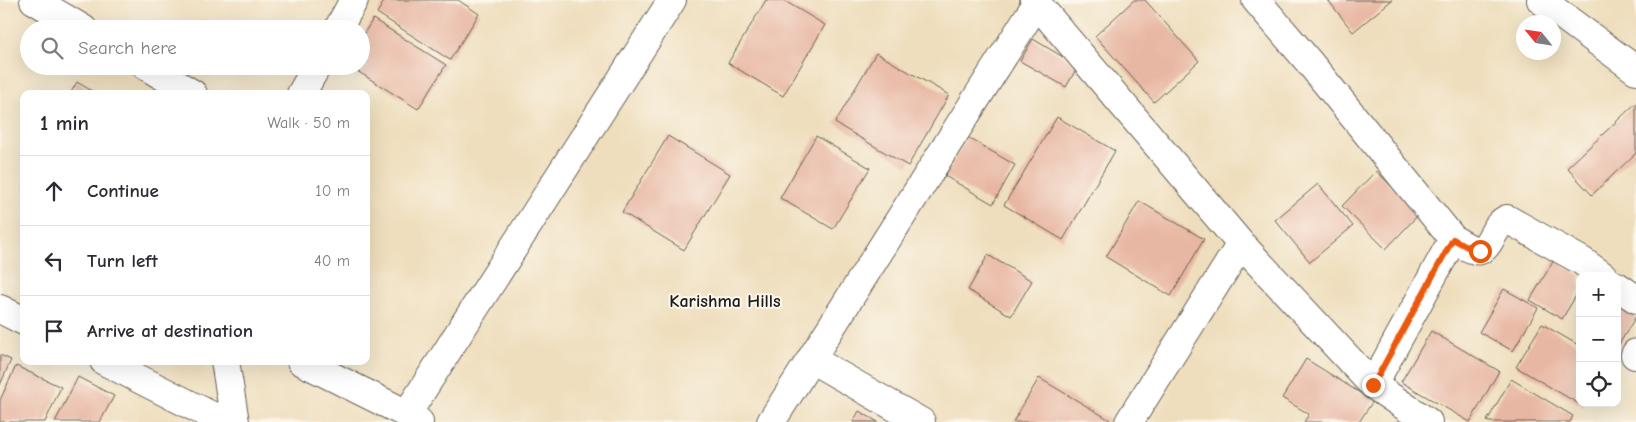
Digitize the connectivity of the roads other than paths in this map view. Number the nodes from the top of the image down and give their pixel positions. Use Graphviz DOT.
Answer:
graph roads {
  1 [pos="34,0"];
  2 [pos="354,0"];
  3 [pos="672,0"];
  4 [pos="1256,0"];
  5 [pos="1541,0"];
  6 [pos="1035,2"];
  7 [pos="68,20"];
  8 [pos="343,20"];
  9 [pos="1636,70"];
  10 [pos="161,75"];
  11 [pos="311,75"];
  12 [pos="185,90"];
  13 [pos="303,90"];
  14 [pos="1453,239"];
  15 [pos="1242,244"];
  16 [pos="1597,272"];
  17 [pos="1621,289"];
  18 [pos="1636,299"];
  19 [pos="0,308"];
  20 [pos="20,318"];
  21 [pos="811,359"];
  22 [pos="112,365"];
  23 [pos="226,365"];
  24 [pos="309,365"];
  25 [pos="1373,385"];
  26 [pos="413,418"];
  27 [pos="224,422"];
  28 [pos="235,422"];
  29 [pos="772,422"];
  30 [pos="921,422"];
  31 [pos="1129,422"];
  32 [pos="1428,422"];
  1 -- 7 [label="street"];
  2 -- 8 [label="street"];
  3 -- 26 [label="street"];
  4 -- 14 [label="street"];
  5 -- 9 [label="street"];
  6 -- 15 [label="street"];
  6 -- 21 [label="street"];
  10 -- 12 [label="street"];
  11 -- 13 [label="street"];
  14 -- 16 [label="street"];
  14 -- 25 [label="street"];
  15 -- 25 [label="street"];
  15 -- 31 [label="street"];
  17 -- 18 [label="street"];
  19 -- 20 [label="street"];
  21 -- 29 [label="street"];
  21 -- 30 [label="street"];
  22 -- 27 [label="street"];
  23 -- 28 [label="street"];
  24 -- 26 [label="street"];
  25 -- 32 [label="street"];
}
